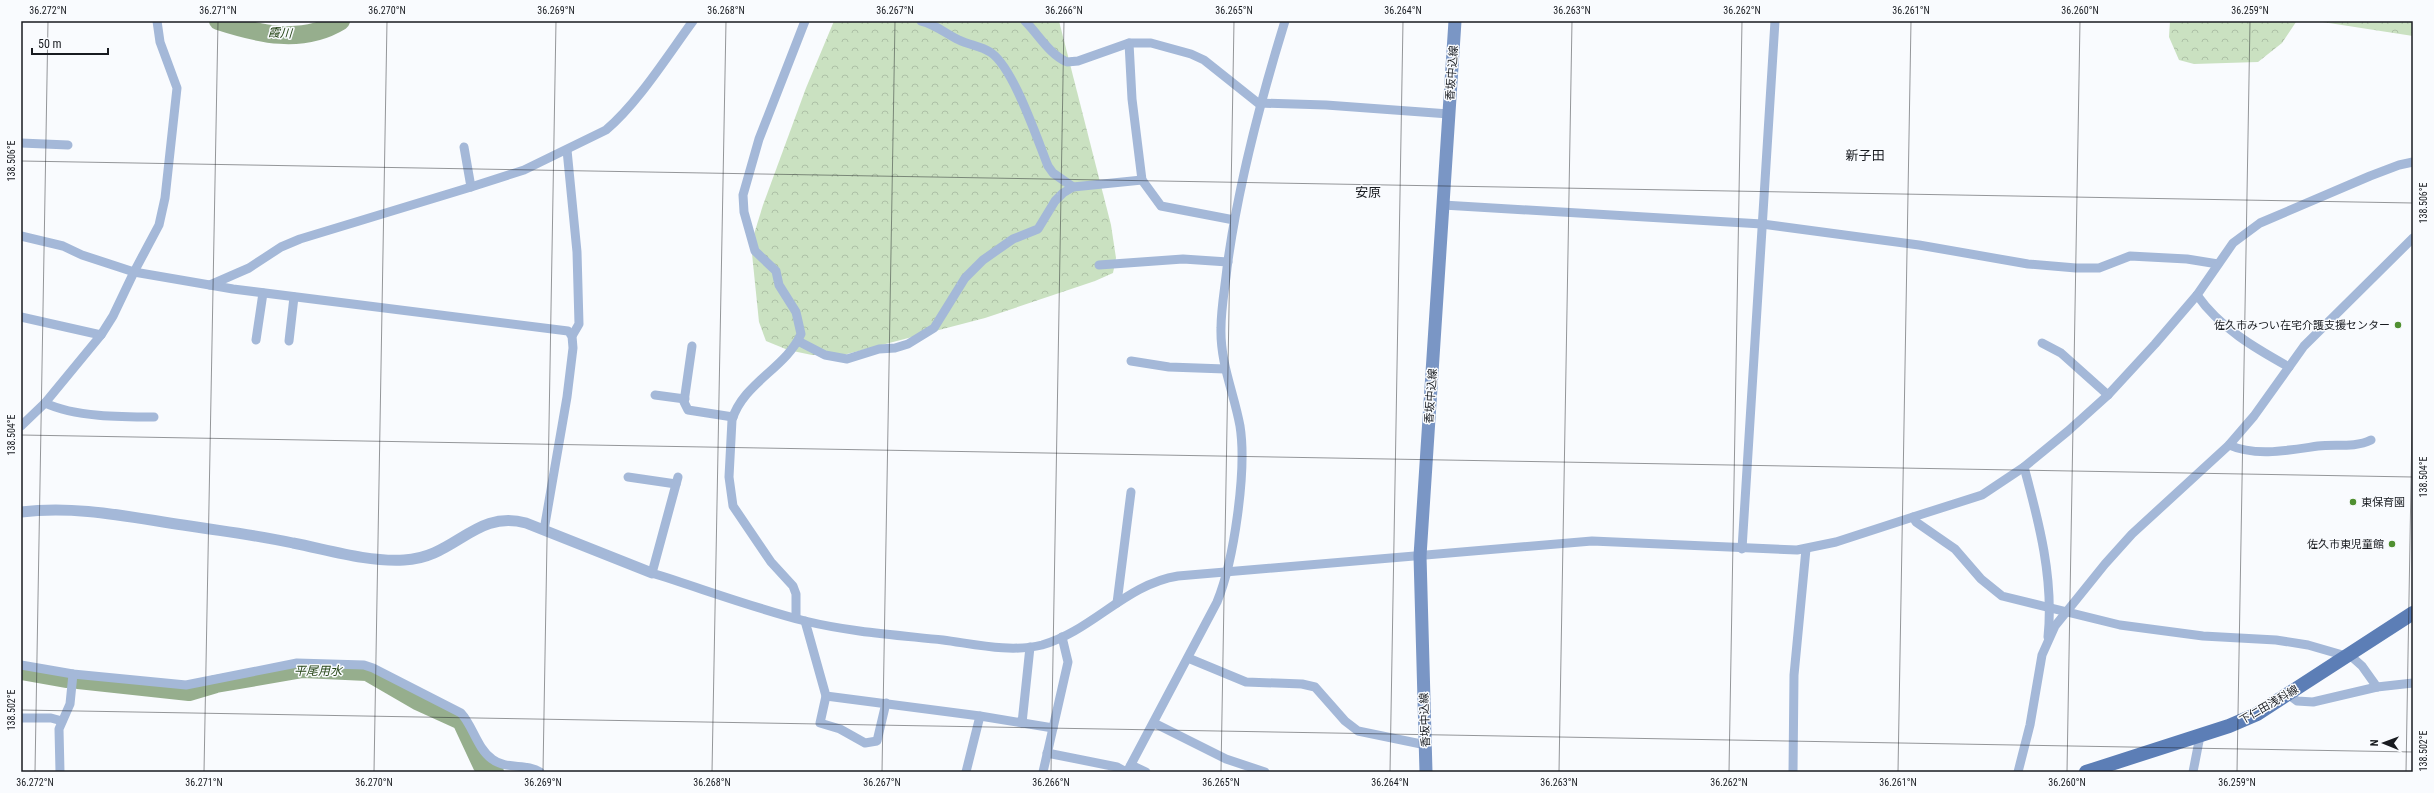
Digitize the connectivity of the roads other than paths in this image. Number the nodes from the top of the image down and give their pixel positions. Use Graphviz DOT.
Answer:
graph roads {
  1 [pos="157,21"];
  2 [pos="693,21"];
  3 [pos="805,21"];
  4 [pos="921,21"];
  5 [pos="1025,21"];
  6 [pos="1285,21"];
  7 [pos="1455,21"];
  8 [pos="1775,21"];
  9 [pos="1129,43"];
  10 [pos="1261,104"];
  11 [pos="1449,114"];
  12 [pos="21,143"];
  13 [pos="68,145"];
  14 [pos="464,147"];
  15 [pos="567,150"];
  16 [pos="2413,162"];
  17 [pos="1142,180"];
  18 [pos="471,187"];
  19 [pos="1073,187"];
  20 [pos="1443,205"];
  21 [pos="1234,220"];
  22 [pos="1762,224"];
  23 [pos="21,236"];
  24 [pos="2413,238"];
  25 [pos="1228,262"];
  26 [pos="2218,264"];
  27 [pos="1099,265"];
  28 [pos="134,272"];
  29 [pos="210,285"];
  30 [pos="263,293"];
  31 [pos="2197,295"];
  32 [pos="294,297"];
  33 [pos="21,317"];
  34 [pos="102,335"];
  35 [pos="572,336"];
  36 [pos="256,340"];
  37 [pos="289,341"];
  38 [pos="798,341"];
  39 [pos="2042,343"];
  40 [pos="692,346"];
  41 [pos="1131,361"];
  42 [pos="2289,367"];
  43 [pos="1225,369"];
  44 [pos="655,395"];
  45 [pos="2108,395"];
  46 [pos="685,398"];
  47 [pos="45,403"];
  48 [pos="154,417"];
  49 [pos="733,417"];
  50 [pos="21,426"];
  51 [pos="2371,440"];
  52 [pos="2229,445"];
  53 [pos="2024,467"];
  54 [pos="628,476"];
  55 [pos="1131,492"];
  56 [pos="21,512"];
  57 [pos="1913,517"];
  58 [pos="544,530"];
  59 [pos="1742,549"];
  60 [pos="1806,549"];
  61 [pos="1420,556"];
  62 [pos="1228,572"];
  63 [pos="652,573"];
  64 [pos="1117,603"];
  65 [pos="2051,608"];
  66 [pos="2068,612"];
  67 [pos="2413,613"];
  68 [pos="800,619"];
  69 [pos="1062,637"];
  70 [pos="2048,639"];
  71 [pos="1030,647"];
  72 [pos="2346,656"];
  73 [pos="1188,658"];
  74 [pos="21,665"];
  75 [pos="73,674"];
  76 [pos="2413,683"];
  77 [pos="2377,687"];
  78 [pos="2288,694"];
  79 [pos="826,696"];
  80 [pos="886,703"];
  81 [pos="980,716"];
  82 [pos="21,718"];
  83 [pos="62,721"];
  84 [pos="1154,722"];
  85 [pos="1022,723"];
  86 [pos="1053,728"];
  87 [pos="2200,736"];
  88 [pos="1426,745"];
  89 [pos="1047,753"];
  90 [pos="1128,770"];
  91 [pos="60,772"];
  92 [pos="540,772"];
  93 [pos="966,772"];
  94 [pos="1043,772"];
  95 [pos="1146,772"];
  96 [pos="1266,772"];
  97 [pos="1426,772"];
  98 [pos="1793,772"];
  99 [pos="2018,772"];
  100 [pos="2086,772"];
  101 [pos="2193,772"];
  1 -- 28 [label="street"];
  2 -- 15 [label="street"];
  3 -- 38 [label="street"];
  4 -- 19 [label="street"];
  5 -- 9 [label="street"];
  6 -- 10 [label="street"];
  7 -- 11 [label="main road, 香坂中込線"];
  8 -- 22 [label="street"];
  9 -- 10 [label="street"];
  9 -- 17 [label="street"];
  10 -- 11 [label="street"];
  10 -- 21 [label="street"];
  11 -- 20 [label="main road, 香坂中込線"];
  12 -- 13 [label="street"];
  14 -- 18 [label="street"];
  15 -- 18 [label="street"];
  15 -- 35 [label="street"];
  16 -- 26 [label="street"];
  17 -- 19 [label="street"];
  17 -- 21 [label="street"];
  18 -- 29 [label="street"];
  19 -- 38 [label="street"];
  20 -- 22 [label="street"];
  20 -- 61 [label="main road, 香坂中込線"];
  21 -- 25 [label="street"];
  22 -- 26 [label="street"];
  22 -- 59 [label="street"];
  23 -- 28 [label="street"];
  24 -- 42 [label="street"];
  25 -- 27 [label="street"];
  25 -- 43 [label="street"];
  26 -- 31 [label="street"];
  28 -- 29 [label="street"];
  28 -- 34 [label="street"];
  29 -- 30 [label="street"];
  30 -- 32 [label="street"];
  30 -- 36 [label="street"];
  31 -- 42 [label="street"];
  31 -- 45 [label="street"];
  32 -- 35 [label="street"];
  32 -- 37 [label="street"];
  33 -- 34 [label="street"];
  34 -- 47 [label="street"];
  35 -- 58 [label="street"];
  38 -- 49 [label="street"];
  39 -- 45 [label="street"];
  40 -- 46 [label="street"];
  41 -- 43 [label="street"];
  42 -- 52 [label="street"];
  43 -- 62 [label="street"];
  44 -- 46 [label="street"];
  45 -- 53 [label="street"];
  46 -- 49 [label="street"];
  47 -- 48 [label="street"];
  47 -- 50 [label="street"];
  49 -- 68 [label="street"];
  51 -- 52 [label="street"];
  52 -- 66 [label="street"];
  53 -- 57 [label="street"];
  53 -- 65 [label="street"];
  54 -- 63 [label="street"];
  55 -- 64 [label="street"];
  56 -- 58 [label="street"];
  57 -- 60 [label="street"];
  57 -- 65 [label="street"];
  58 -- 63 [label="street"];
  59 -- 60 [label="street"];
  59 -- 61 [label="street"];
  60 -- 98 [label="street"];
  61 -- 62 [label="street"];
  61 -- 88 [label="main road, 香坂中込線"];
  62 -- 64 [label="street"];
  62 -- 73 [label="street"];
  63 -- 68 [label="street"];
  64 -- 69 [label="street"];
  65 -- 66 [label="street"];
  65 -- 70 [label="street"];
  66 -- 70 [label="street"];
  66 -- 72 [label="street"];
  67 -- 72 [label="main road, 下仁田浅科線"];
  68 -- 71 [label="street"];
  68 -- 79 [label="street"];
  69 -- 71 [label="street"];
  69 -- 86 [label="street"];
  70 -- 99 [label="street"];
  71 -- 85 [label="street"];
  72 -- 77 [label="street"];
  72 -- 78 [label="main road, 下仁田浅科線"];
  73 -- 84 [label="street"];
  73 -- 88 [label="street"];
  74 -- 75 [label="street"];
  75 -- 83 [label="street"];
  75 -- 92 [label="street"];
  76 -- 77 [label="street"];
  77 -- 78 [label="street"];
  78 -- 87 [label="main road, 下仁田浅科線"];
  79 -- 80 [label="street"];
  79 -- 80 [label="street"];
  80 -- 81 [label="street"];
  81 -- 85 [label="street"];
  81 -- 93 [label="street"];
  82 -- 83 [label="street"];
  83 -- 91 [label="street"];
  84 -- 90 [label="street"];
  84 -- 96 [label="street"];
  85 -- 86 [label="street"];
  86 -- 89 [label="street"];
  87 -- 100 [label="main road, 下仁田浅科線"];
  87 -- 101 [label="street"];
  88 -- 97 [label="main road, 香坂中込線"];
  89 -- 90 [label="street"];
  89 -- 94 [label="street"];
  90 -- 95 [label="street"];
}
